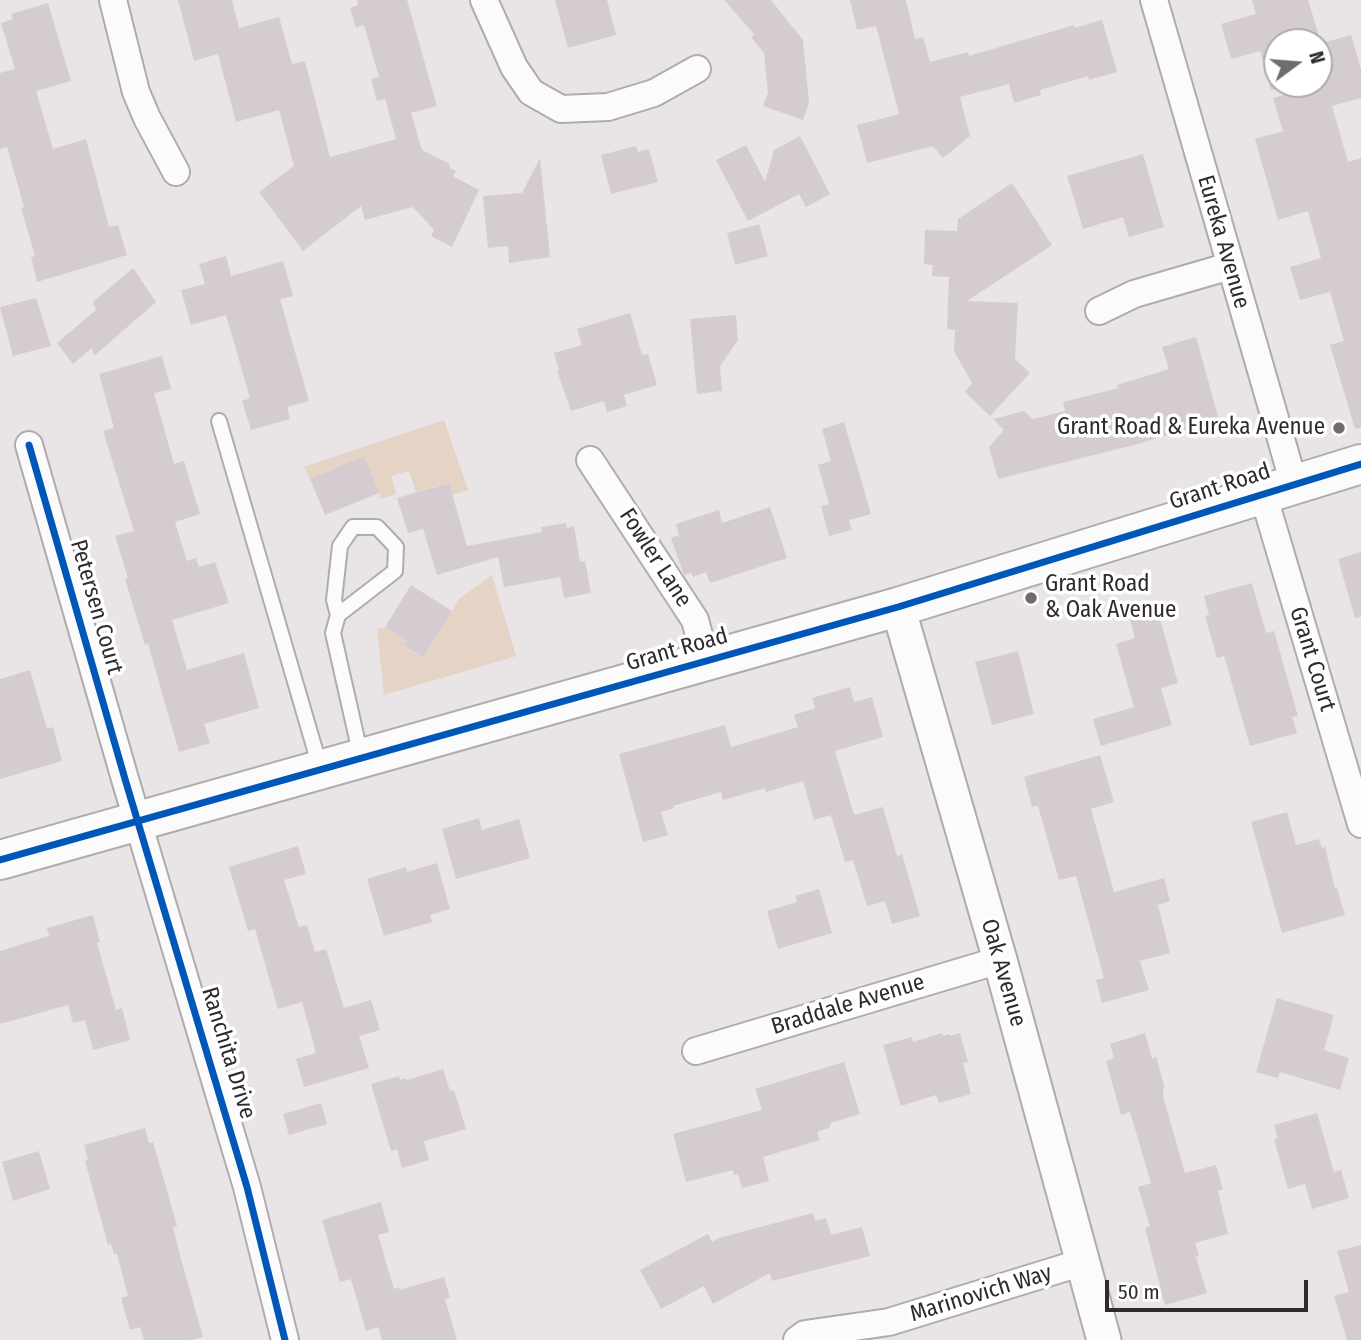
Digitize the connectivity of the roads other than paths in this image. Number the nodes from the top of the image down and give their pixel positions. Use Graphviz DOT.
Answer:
graph roads {
  1 [pos="113,0"];
  2 [pos="484,0"];
  3 [pos="1154,0"];
  4 [pos="697,69"];
  5 [pos="176,172"];
  6 [pos="1230,266"];
  7 [pos="1099,311"];
  8 [pos="219,421"];
  9 [pos="29,445"];
  10 [pos="590,460"];
  11 [pos="1361,464"];
  12 [pos="1278,489"];
  13 [pos="898,607"];
  14 [pos="338,615"];
  15 [pos="706,662"];
  16 [pos="361,758"];
  17 [pos="321,768"];
  18 [pos="125,779"];
  19 [pos="139,820"];
  20 [pos="1361,824"];
  21 [pos="0,860"];
  22 [pos="1000,960"];
  23 [pos="696,1051"];
  24 [pos="1083,1262"];
  25 [pos="285,1340"];
  26 [pos="797,1340"];
  27 [pos="1104,1340"];
  1 -- 5 [label="street"];
  2 -- 4 [label="street"];
  3 -- 6 [label="street, Eureka Avenue"];
  6 -- 7 [label="street"];
  6 -- 12 [label="street, Eureka Avenue"];
  8 -- 17 [label="lane"];
  9 -- 18 [label="street, Petersen Court"];
  10 -- 15 [label="street, Fowler Lane"];
  11 -- 12 [label="main road, Grant Road"];
  12 -- 13 [label="main road, Grant Road"];
  12 -- 20 [label="street, Grant Court"];
  13 -- 15 [label="main road, Grant Road"];
  13 -- 22 [label="street, Oak Avenue"];
  14 -- 14 [label="lane"];
  14 -- 16 [label="lane"];
  15 -- 16 [label="main road, Grant Road"];
  16 -- 17 [label="main road, Grant Road"];
  17 -- 19 [label="main road, Grant Road"];
  18 -- 19 [label="street, Ranchita Drive"];
  19 -- 21 [label="main road, Grant Road"];
  19 -- 25 [label="street, Ranchita Drive"];
  22 -- 23 [label="street, Braddale Avenue"];
  22 -- 24 [label="street, Oak Avenue"];
  24 -- 26 [label="street, Marinovich Way"];
  24 -- 27 [label="street, Oak Avenue"];
}
